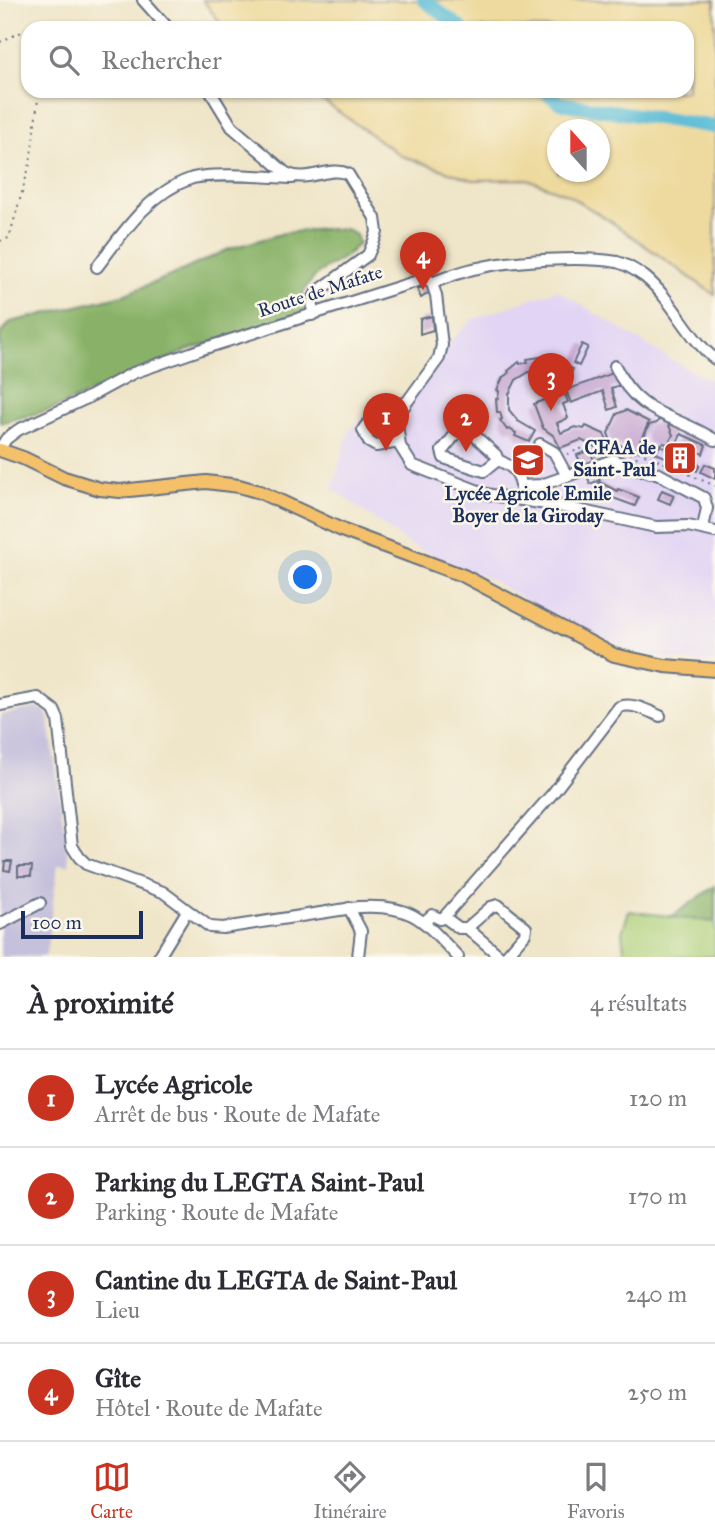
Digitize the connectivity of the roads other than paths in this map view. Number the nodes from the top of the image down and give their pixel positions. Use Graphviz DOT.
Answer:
graph roads {
  1 [pos="143,0"];
  2 [pos="162,21"];
  3 [pos="214,98"];
  4 [pos="295,178"];
  5 [pos="97,267"];
  6 [pos="432,283"];
  7 [pos="312,315"];
  8 [pos="715,359"];
  9 [pos="615,366"];
  10 [pos="407,402"];
  11 [pos="19,430"];
  12 [pos="715,440"];
  13 [pos="400,442"];
  14 [pos="540,444"];
  15 [pos="0,450"];
  16 [pos="16,456"];
  17 [pos="498,460"];
  18 [pos="567,476"];
  19 [pos="521,486"];
  20 [pos="521,500"];
  21 [pos="711,506"];
  22 [pos="703,528"];
  23 [pos="715,532"];
  24 [pos="715,670"];
  25 [pos="0,705"];
  26 [pos="660,716"];
  27 [pos="40,903"];
  28 [pos="349,908"];
  29 [pos="187,911"];
  30 [pos="444,917"];
  31 [pos="424,922"];
  32 [pos="0,924"];
  33 [pos="467,928"];
  34 [pos="159,957"];
  35 [pos="358,957"];
  36 [pos="458,957"];
  37 [pos="503,957"];
  1 -- 2 [label="street"];
  3 -- 4 [label="street"];
  4 -- 5 [label="street"];
  4 -- 7 [label="street"];
  6 -- 7 [label="street, Route de Mafate"];
  6 -- 8 [label="street, Route de Mafate"];
  6 -- 10 [label="street"];
  7 -- 11 [label="street, Route de Mafate"];
  9 -- 12 [label="street"];
  10 -- 13 [label="street"];
  10 -- 13 [label="street"];
  11 -- 15 [label="street, Route de Mafate"];
  11 -- 16 [label="street"];
  13 -- 20 [label="street"];
  14 -- 18 [label="street"];
  15 -- 16 [label="main road, Route de Mafate"];
  16 -- 24 [label="main road, Route de Mafate"];
  17 -- 17 [label="street"];
  17 -- 19 [label="street"];
  18 -- 19 [label="street"];
  18 -- 21 [label="street"];
  19 -- 20 [label="street"];
  20 -- 22 [label="street"];
  21 -- 22 [label="street"];
  22 -- 23 [label="street"];
  25 -- 29 [label="street"];
  26 -- 30 [label="street"];
  27 -- 32 [label="street"];
  28 -- 29 [label="street"];
  28 -- 31 [label="street"];
  28 -- 35 [label="street"];
  29 -- 34 [label="street"];
  30 -- 31 [label="street"];
  30 -- 33 [label="street"];
  31 -- 36 [label="street"];
  33 -- 37 [label="street"];
  33 -- 37 [label="street"];
}
